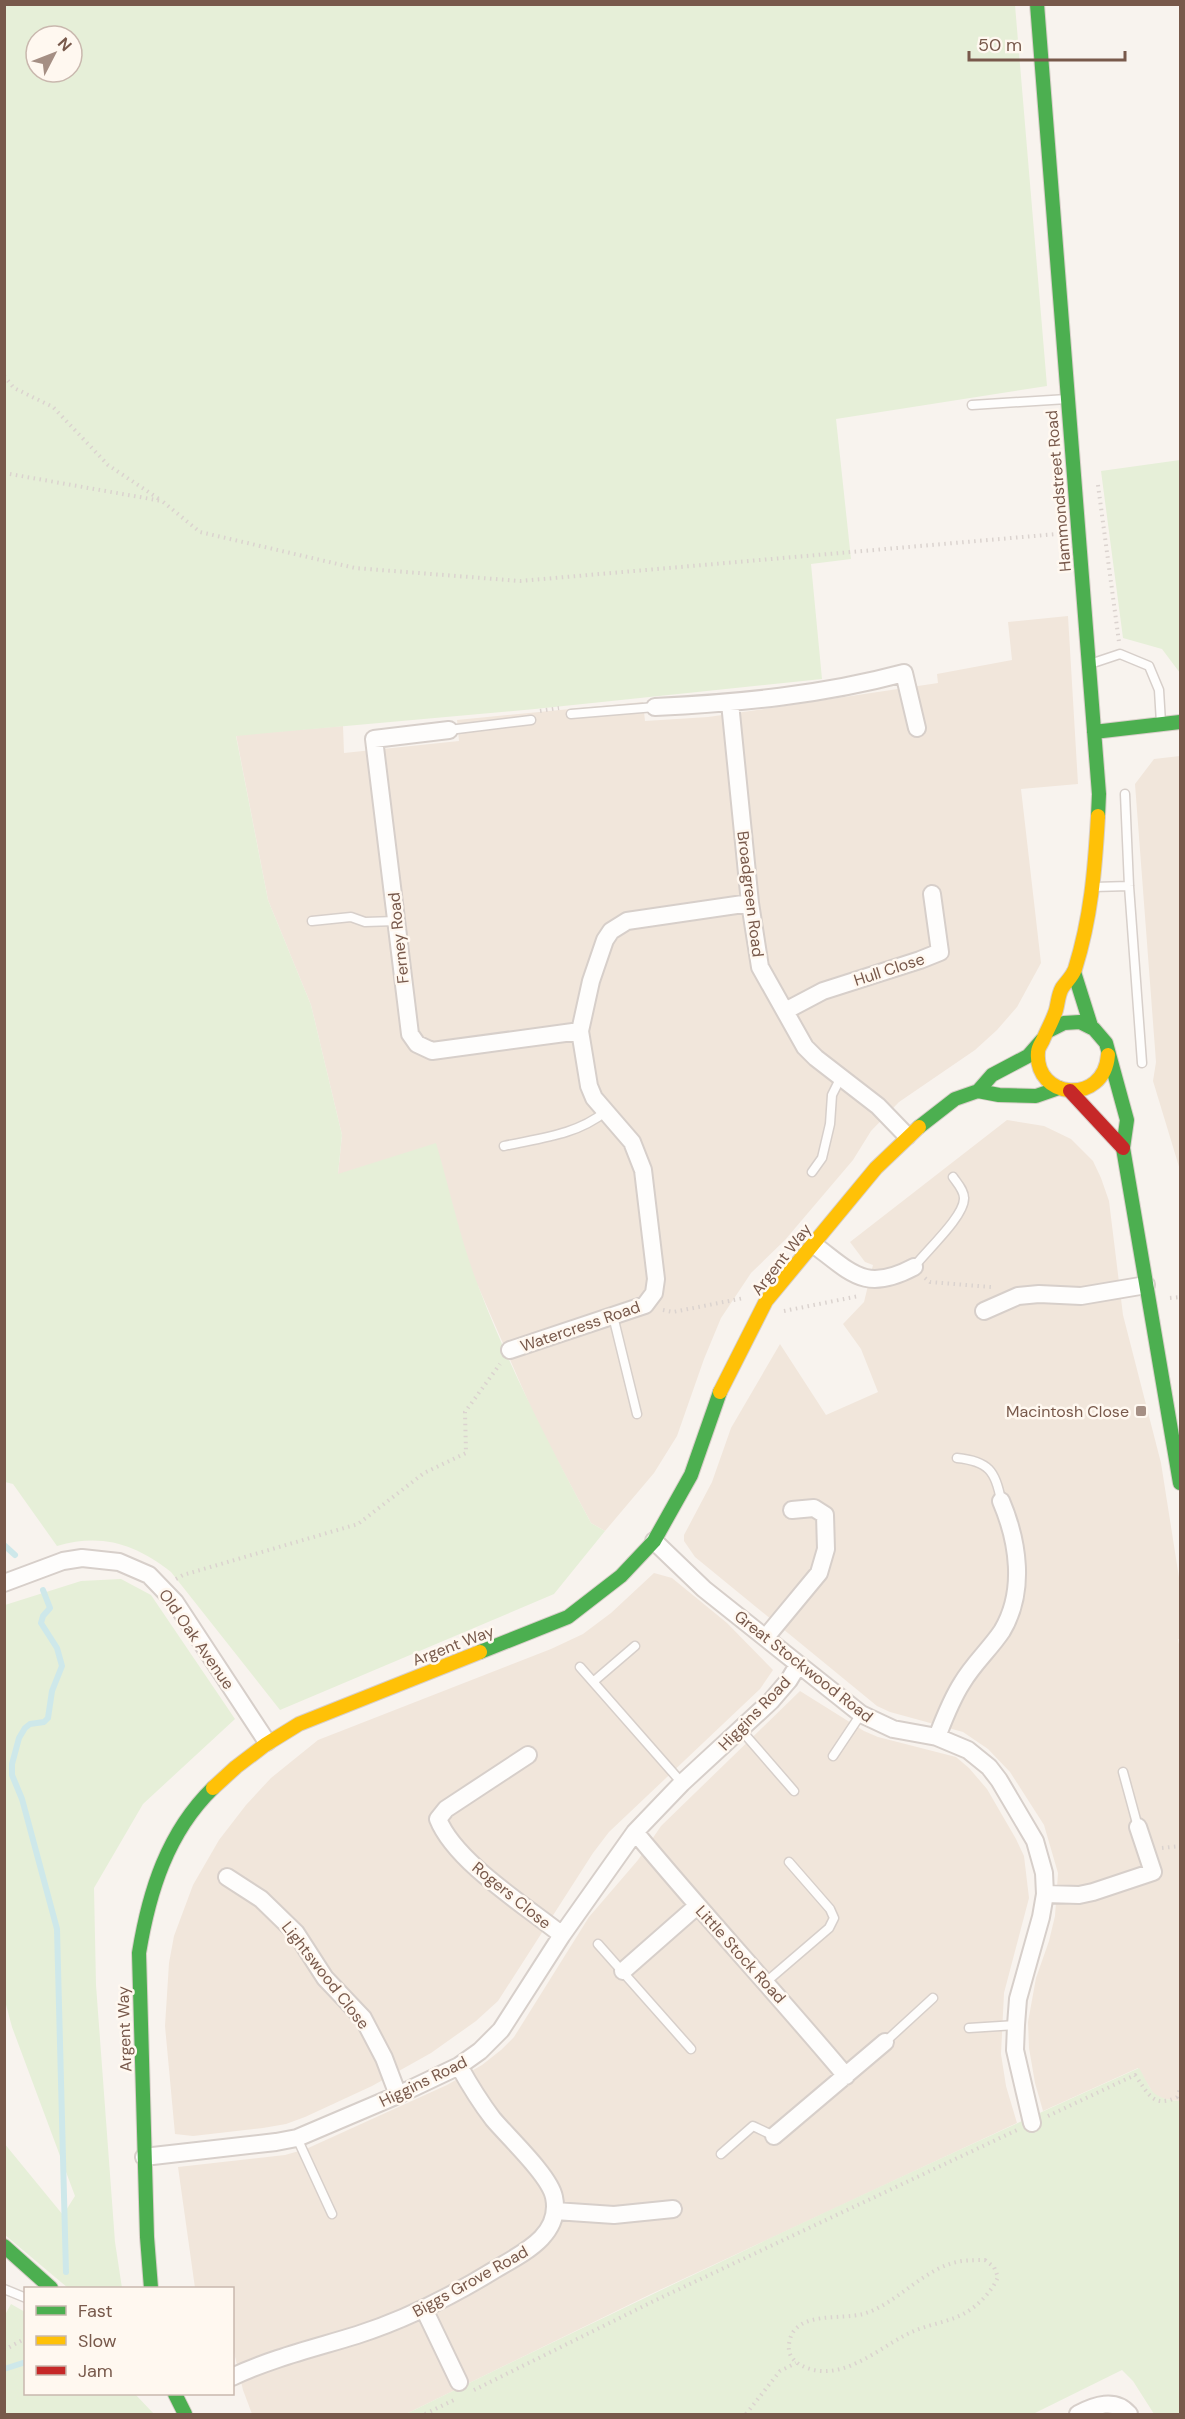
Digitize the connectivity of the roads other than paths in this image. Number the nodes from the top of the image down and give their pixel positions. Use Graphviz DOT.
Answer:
graph roads {
  1 [pos="1037,4"];
  2 [pos="1067,399"];
  3 [pos="972,405"];
  4 [pos="1089,664"];
  5 [pos="730,703"];
  6 [pos="654,707"];
  7 [pos="571,714"];
  8 [pos="531,720"];
  9 [pos="1180,722"];
  10 [pos="1161,724"];
  11 [pos="917,728"];
  12 [pos="449,730"];
  13 [pos="1094,732"];
  14 [pos="1125,794"];
  15 [pos="1129,886"];
  16 [pos="1094,887"];
  17 [pos="932,894"];
  18 [pos="750,903"];
  19 [pos="312,921"];
  20 [pos="396,921"];
  21 [pos="1074,972"];
  22 [pos="785,1011"];
  23 [pos="1091,1026"];
  24 [pos="580,1031"];
  25 [pos="1045,1036"];
  26 [pos="1108,1055"];
  27 [pos="1142,1063"];
  28 [pos="841,1077"];
  29 [pos="1064,1089"];
  30 [pos="978,1091"];
  31 [pos="605,1112"];
  32 [pos="907,1136"];
  33 [pos="504,1146"];
  34 [pos="1123,1148"];
  35 [pos="812,1172"];
  36 [pos="953,1177"];
  37 [pos="813,1244"];
  38 [pos="914,1267"];
  39 [pos="1146,1286"];
  40 [pos="984,1311"];
  41 [pos="613,1316"];
  42 [pos="510,1350"];
  43 [pos="637,1414"];
  44 [pos="957,1458"];
  45 [pos="1180,1483"];
  46 [pos="1001,1501"];
  47 [pos="792,1510"];
  48 [pos="654,1541"];
  49 [pos="4,1583"];
  50 [pos="766,1637"];
  51 [pos="635,1646"];
  52 [pos="798,1665"];
  53 [pos="580,1666"];
  54 [pos="593,1682"];
  55 [pos="861,1714"];
  56 [pos="741,1730"];
  57 [pos="937,1737"];
  58 [pos="267,1742"];
  59 [pos="528,1755"];
  60 [pos="833,1756"];
  61 [pos="1123,1772"];
  62 [pos="682,1783"];
  63 [pos="794,1791"];
  64 [pos="1138,1827"];
  65 [pos="635,1832"];
  66 [pos="789,1862"];
  67 [pos="227,1877"];
  68 [pos="1045,1894"];
  69 [pos="697,1906"];
  70 [pos="562,1935"];
  71 [pos="598,1944"];
  72 [pos="623,1971"];
  73 [pos="766,1982"];
  74 [pos="933,1998"];
  75 [pos="1016,2025"];
  76 [pos="969,2028"];
  77 [pos="885,2042"];
  78 [pos="691,2049"];
  79 [pos="459,2066"];
  80 [pos="846,2076"];
  81 [pos="398,2095"];
  82 [pos="1032,2123"];
  83 [pos="774,2136"];
  84 [pos="297,2138"];
  85 [pos="721,2154"];
  86 [pos="144,2157"];
  87 [pos="673,2209"];
  88 [pos="555,2211"];
  89 [pos="332,2214"];
  90 [pos="4,2246"];
  91 [pos="49,2287"];
  92 [pos="151,2287"];
  93 [pos="4,2289"];
  94 [pos="24,2297"];
  95 [pos="424,2309"];
  96 [pos="234,2376"];
  97 [pos="461,2392"];
  98 [pos="175,2395"];
  99 [pos="185,2415"];
  100 [pos="1078,2415"];
  101 [pos="1129,2415"];
  1 -- 2 [label="street, Hammondstreet Road"];
  2 -- 3 [label="lane"];
  2 -- 4 [label="street, Hammondstreet Road"];
  4 -- 10 [label="lane"];
  4 -- 13 [label="street, Hammondstreet Road"];
  5 -- 6 [label="street"];
  5 -- 11 [label="street"];
  5 -- 18 [label="street, Broadgreen Road"];
  6 -- 7 [label="lane"];
  8 -- 12 [label="lane"];
  9 -- 10 [label="street"];
  10 -- 13 [label="street"];
  12 -- 20 [label="street, Ferney Road"];
  13 -- 16 [label="street, Hammondstreet Road"];
  14 -- 15 [label="lane"];
  15 -- 16 [label="lane"];
  15 -- 27 [label="lane"];
  16 -- 21 [label="street, Hammondstreet Road"];
  17 -- 22 [label="street, Hull Close"];
  18 -- 22 [label="street, Broadgreen Road"];
  18 -- 24 [label="street, Watercress Road"];
  19 -- 20 [label="lane"];
  20 -- 24 [label="street, Ferney Road"];
  21 -- 23 [label="street"];
  21 -- 25 [label="street, Hammondstreet Road"];
  22 -- 28 [label="street, Broadgreen Road"];
  23 -- 25 [label="street"];
  23 -- 26 [label="street"];
  24 -- 31 [label="street, Watercress Road"];
  25 -- 29 [label="street, Hammondstreet Road"];
  25 -- 30 [label="street, Argent Way"];
  26 -- 29 [label="street"];
  26 -- 34 [label="street"];
  28 -- 32 [label="street, Broadgreen Road"];
  28 -- 35 [label="lane"];
  29 -- 30 [label="street"];
  29 -- 34 [label="street, Hammondstreet Road"];
  30 -- 32 [label="street, Argent Way"];
  31 -- 33 [label="lane"];
  31 -- 41 [label="street, Watercress Road"];
  32 -- 37 [label="street, Argent Way"];
  34 -- 39 [label="street"];
  36 -- 38 [label="lane"];
  37 -- 38 [label="street"];
  37 -- 48 [label="street, Argent Way"];
  39 -- 40 [label="street"];
  39 -- 45 [label="street"];
  41 -- 42 [label="street, Watercress Road"];
  41 -- 43 [label="lane"];
  44 -- 46 [label="lane"];
  46 -- 57 [label="street"];
  47 -- 50 [label="street"];
  48 -- 50 [label="street, Great Stockwood Road"];
  48 -- 58 [label="street, Argent Way"];
  49 -- 58 [label="street, Old Oak Avenue"];
  50 -- 52 [label="street, Great Stockwood Road"];
  51 -- 54 [label="lane"];
  52 -- 55 [label="street, Great Stockwood Road"];
  52 -- 56 [label="street, Higgins Road"];
  53 -- 54 [label="lane"];
  54 -- 62 [label="lane"];
  55 -- 57 [label="street, Great Stockwood Road"];
  55 -- 60 [label="lane"];
  56 -- 62 [label="street, Higgins Road"];
  56 -- 63 [label="lane"];
  57 -- 68 [label="street, Great Stockwood Road"];
  58 -- 86 [label="street, Argent Way"];
  59 -- 70 [label="street, Rogers Close"];
  61 -- 64 [label="lane"];
  62 -- 65 [label="street, Higgins Road"];
  64 -- 68 [label="street"];
  65 -- 69 [label="street, Little Stock Road"];
  65 -- 70 [label="street, Higgins Road"];
  66 -- 73 [label="lane"];
  67 -- 81 [label="street, Lightswood Close"];
  68 -- 75 [label="street, Great Stockwood Road"];
  69 -- 72 [label="street"];
  69 -- 73 [label="street, Little Stock Road"];
  70 -- 79 [label="street, Higgins Road"];
  71 -- 72 [label="lane"];
  72 -- 78 [label="lane"];
  73 -- 80 [label="street, Little Stock Road"];
  74 -- 77 [label="lane"];
  75 -- 76 [label="lane"];
  75 -- 82 [label="street, Great Stockwood Road"];
  77 -- 80 [label="street"];
  79 -- 81 [label="street, Higgins Road"];
  79 -- 88 [label="street"];
  80 -- 83 [label="street"];
  81 -- 84 [label="street, Higgins Road"];
  83 -- 85 [label="lane"];
  84 -- 86 [label="street, Higgins Road"];
  84 -- 89 [label="lane"];
  86 -- 92 [label="street, Argent Way"];
  87 -- 88 [label="street"];
  88 -- 95 [label="street, Biggs Grove Road"];
  90 -- 91 [label="street"];
  93 -- 94 [label="lane"];
  95 -- 96 [label="street, Biggs Grove Road"];
  95 -- 97 [label="street"];
  98 -- 99 [label="street"];
  100 -- 101 [label="street"];
}
